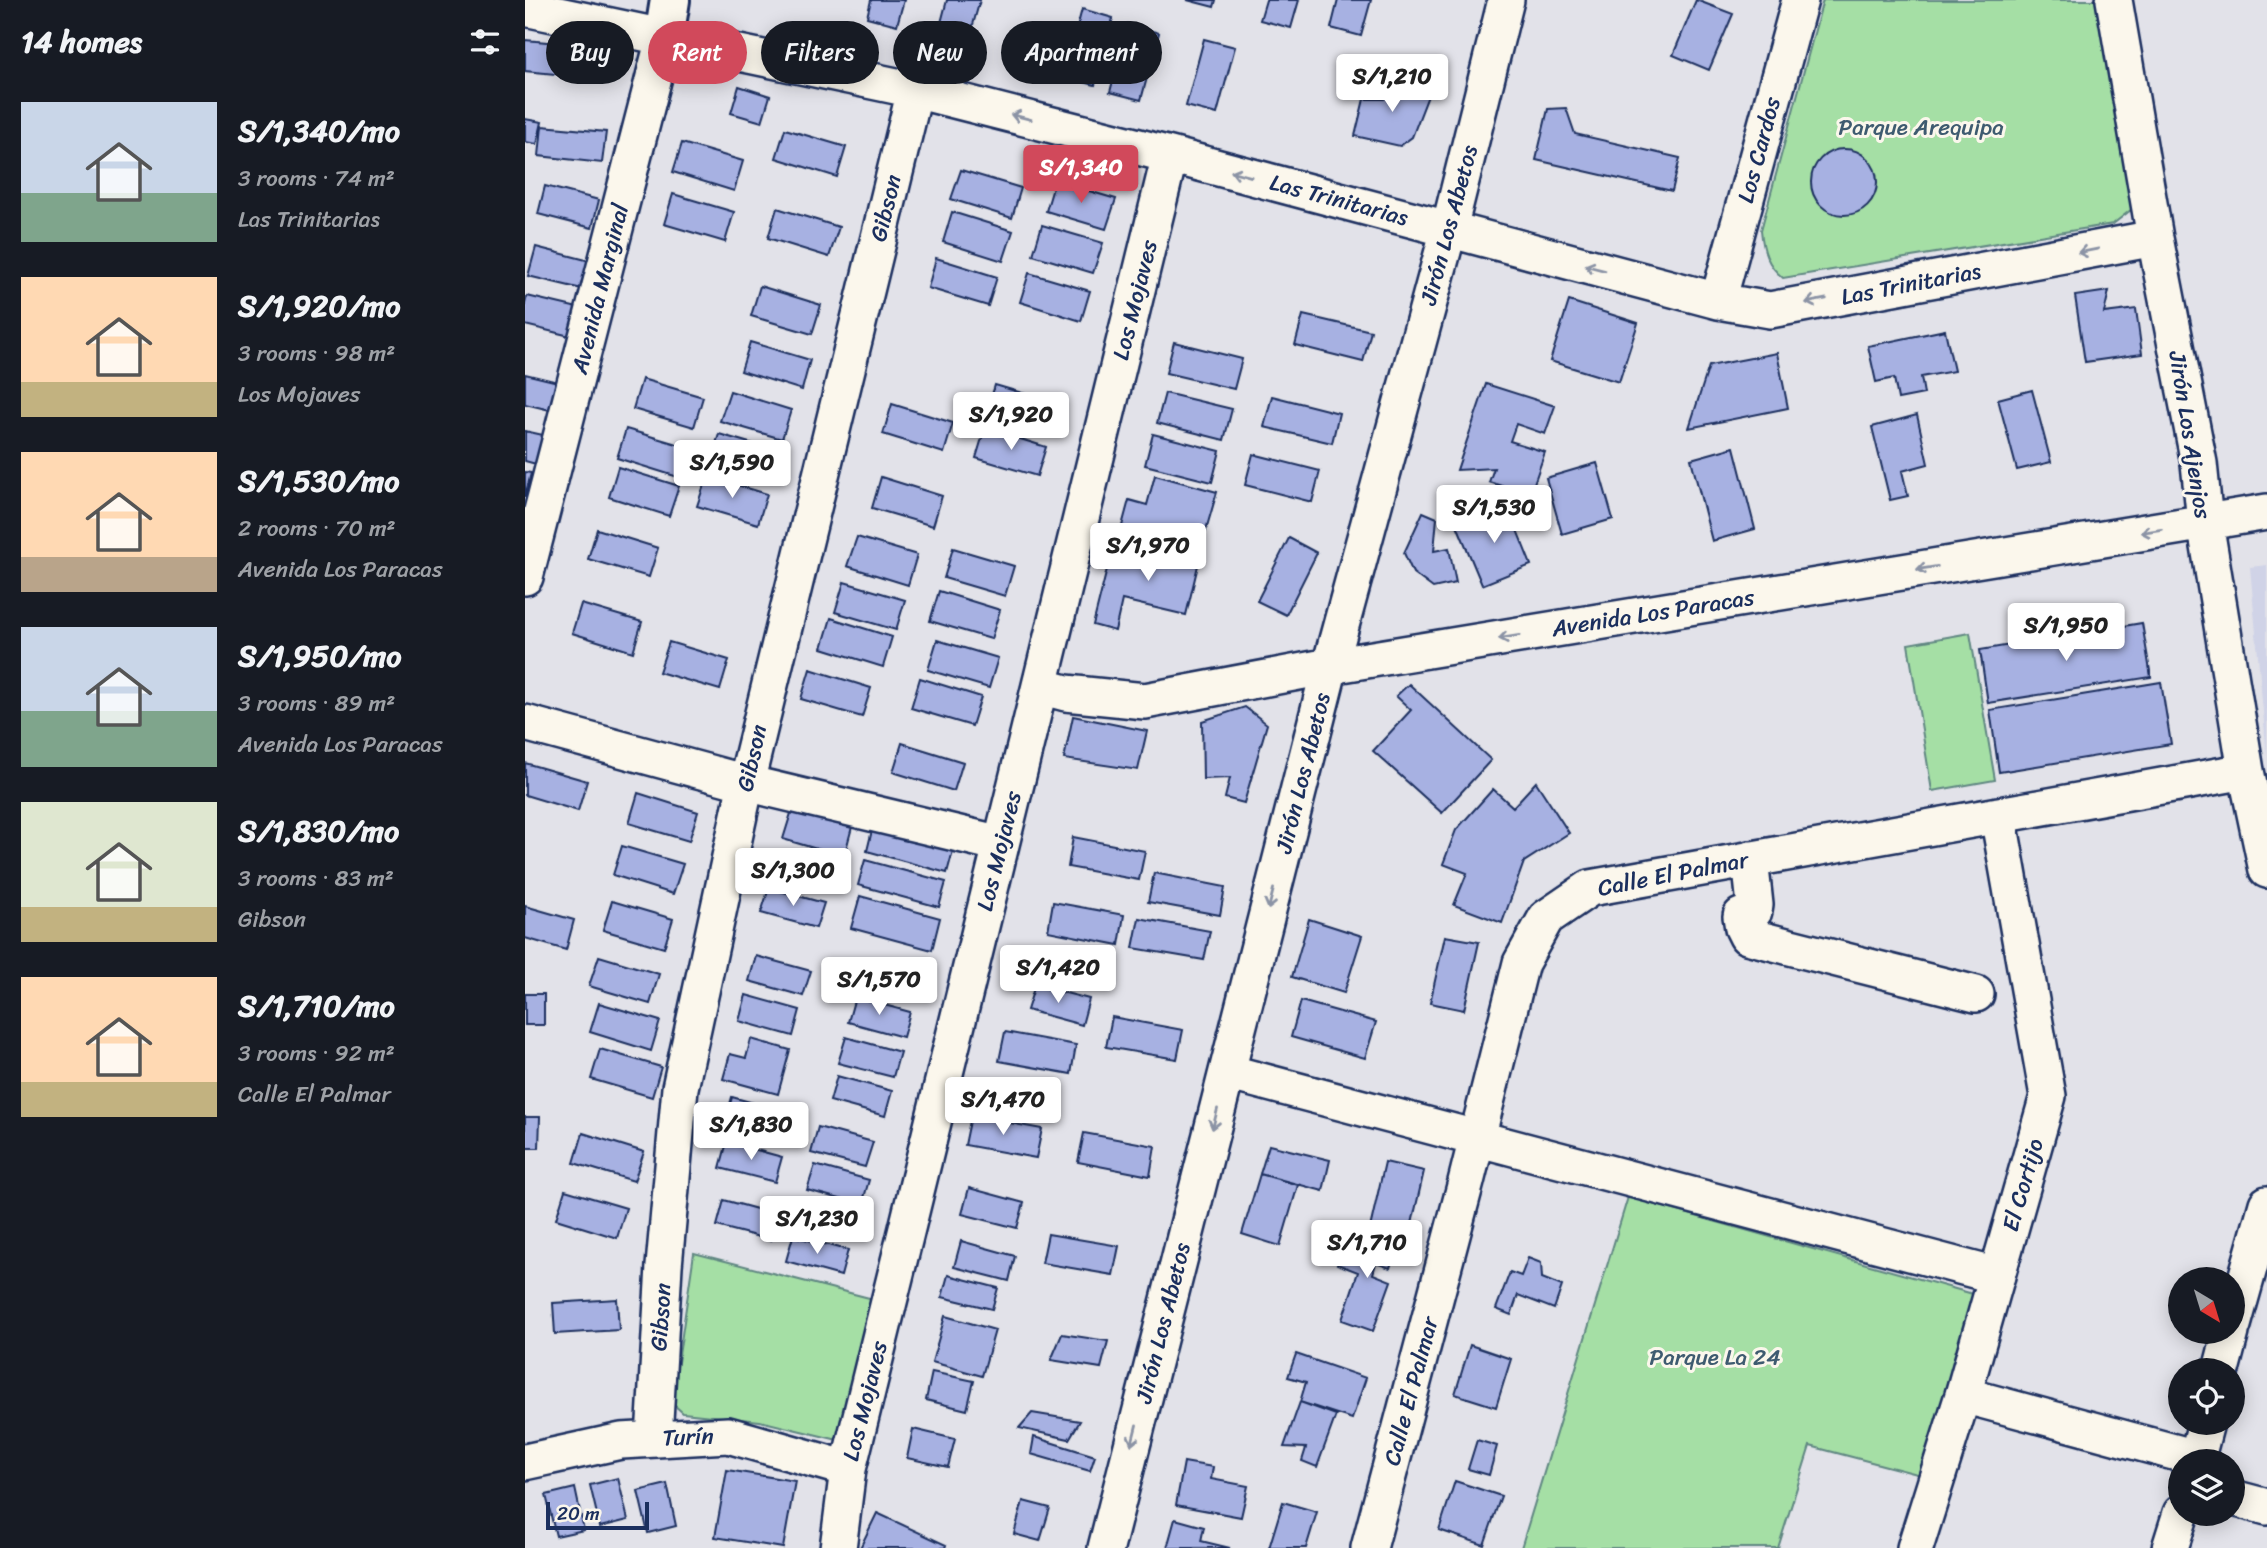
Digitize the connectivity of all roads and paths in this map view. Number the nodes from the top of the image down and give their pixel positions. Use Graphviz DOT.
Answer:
graph roads {
  1 [pos="670,0"];
  2 [pos="1506,0"];
  3 [pos="1800,0"];
  4 [pos="2113,0"];
  5 [pos="525,8"];
  6 [pos="667,21"];
  7 [pos="648,34"];
  8 [pos="747,55"];
  9 [pos="652,84"];
  10 [pos="915,90"];
  11 [pos="1170,155"];
  12 [pos="1449,229"];
  13 [pos="2155,238"];
  14 [pos="1718,300"];
  15 [pos="2267,512"];
  16 [pos="2205,522"];
  17 [pos="525,577"];
  18 [pos="1330,666"];
  19 [pos="1040,686"];
  20 [pos="525,723"];
  21 [pos="2246,771"];
  22 [pos="745,783"];
  23 [pos="1998,815"];
  24 [pos="1001,844"];
  25 [pos="1734,862"];
  26 [pos="2267,870"];
  27 [pos="1976,994"];
  28 [pos="1227,1072"];
  29 [pos="1477,1139"];
  30 [pos="2267,1204"];
  31 [pos="1997,1276"];
  32 [pos="2245,1282"];
  33 [pos="1962,1395"];
  34 [pos="654,1438"];
  35 [pos="2168,1452"];
  36 [pos="525,1462"];
  37 [pos="848,1469"];
  38 [pos="2245,1501"];
  39 [pos="2267,1507"];
  40 [pos="2177,1526"];
  41 [pos="838,1548"];
  42 [pos="1105,1548"];
  43 [pos="1369,1548"];
  44 [pos="1915,1548"];
  45 [pos="2170,1548"];
  1 -- 6 [label="main road, Avenida Marginal"];
  2 -- 12 [label="street, Jirón Los Abetos"];
  3 -- 14 [label="street, Los Cardos"];
  4 -- 13 [label="street, Jirón Los Ajenjos"];
  5 -- 7 [label="street, Las Trinitarias"];
  8 -- 10 [label="street, Las Trinitarias"];
  9 -- 17 [label="street, Avenida Marginal"];
  11 -- 10 [label="street, Las Trinitarias, one-way"];
  10 -- 22 [label="street, Gibson"];
  12 -- 11 [label="street, Las Trinitarias, one-way"];
  11 -- 19 [label="street, Los Mojaves"];
  14 -- 12 [label="street, Las Trinitarias, one-way"];
  12 -- 18 [label="street, Jirón Los Abetos"];
  13 -- 14 [label="street, Las Trinitarias, one-way"];
  13 -- 16 [label="street, Jirón Los Ajenjos"];
  15 -- 16 [label="street, Avenida Los Paracas"];
  16 -- 18 [label="street, Avenida Los Paracas, one-way"];
  16 -- 21 [label="street, Jirón Los Ajenjos"];
  18 -- 19 [label="street, Avenida Los Paracas"];
  18 -- 28 [label="street, Jirón Los Abetos, one-way"];
  19 -- 24 [label="street, Los Mojaves"];
  20 -- 22 [label="street"];
  21 -- 23 [label="street, Calle El Palmar"];
  21 -- 26 [label="street, Jirón Los Ajenjos"];
  22 -- 24 [label="street"];
  22 -- 34 [label="street, Gibson"];
  23 -- 25 [label="street, Calle El Palmar"];
  23 -- 31 [label="street, El Cortijo"];
  24 -- 37 [label="street, Los Mojaves"];
  25 -- 27 [label="street"];
  25 -- 29 [label="street, Calle El Palmar"];
  28 -- 29 [label="street"];
  28 -- 42 [label="street, Jirón Los Abetos, one-way"];
  29 -- 31 [label="street"];
  29 -- 43 [label="street, Calle El Palmar"];
  30 -- 32 [label="street"];
  31 -- 33 [label="street, El Cortijo"];
  33 -- 35 [label="street"];
  33 -- 44 [label="street, El Cortijo"];
  34 -- 36 [label="street, Turín"];
  34 -- 37 [label="street, Turín"];
  37 -- 41 [label="street, Los Mojaves"];
  38 -- 39 [label="street"];
  40 -- 45 [label="street"];
}
